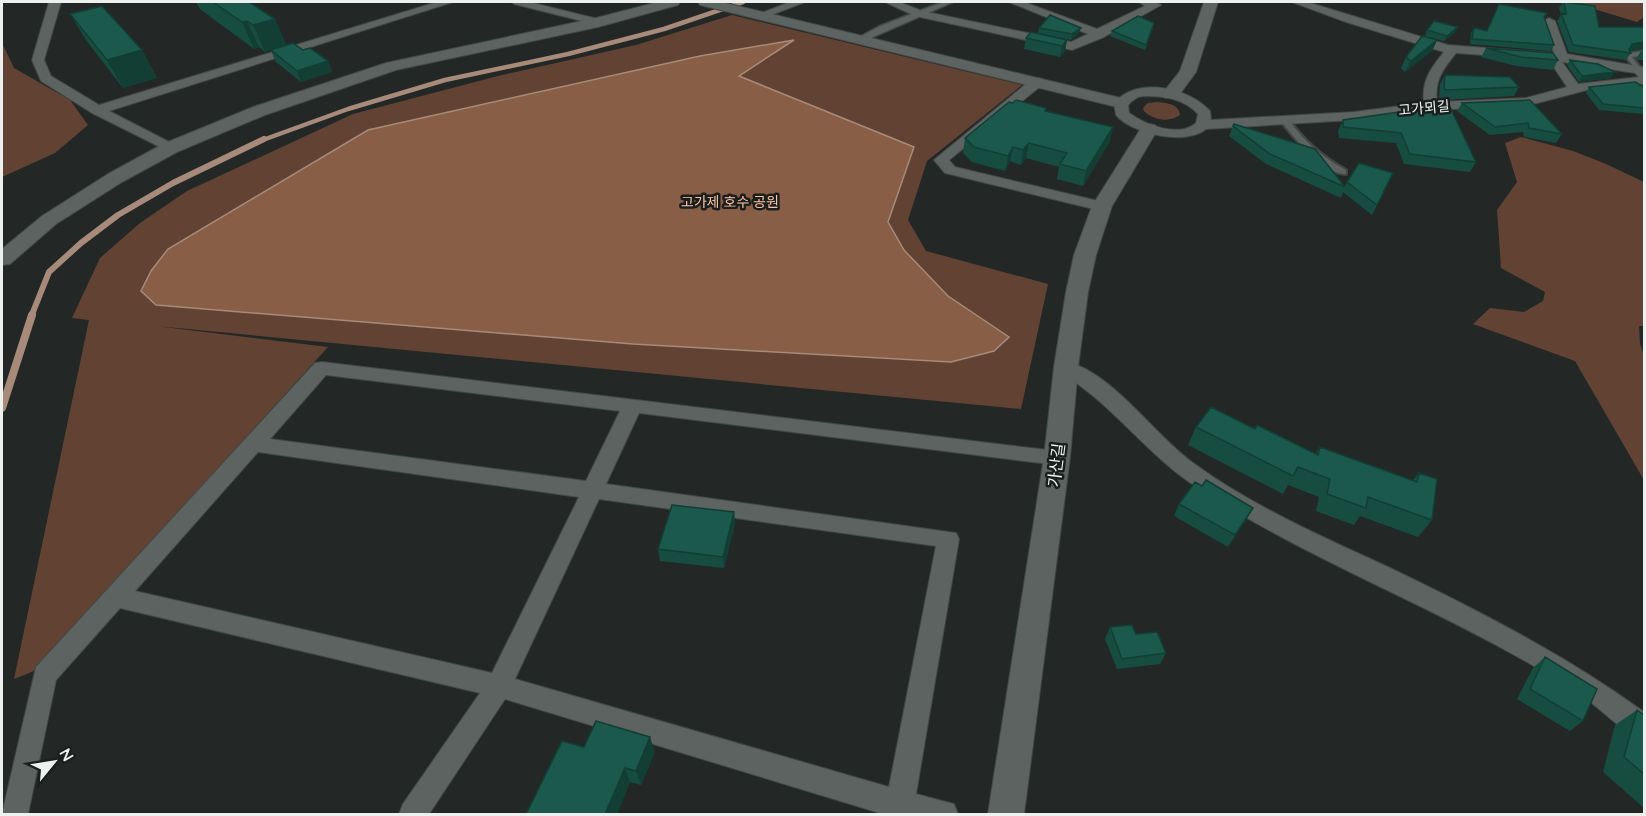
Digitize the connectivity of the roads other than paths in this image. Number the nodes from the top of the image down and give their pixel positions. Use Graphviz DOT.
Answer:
graph roads {
  1 [pos="55,2"];
  2 [pos="447,2"];
  3 [pos="518,2"];
  4 [pos="673,2"];
  5 [pos="705,2"];
  6 [pos="799,2"];
  7 [pos="891,2"];
  8 [pos="949,2"];
  9 [pos="1015,2"];
  10 [pos="1211,2"];
  11 [pos="1298,2"];
  12 [pos="1152,3"];
  13 [pos="758,14"];
  14 [pos="920,14"];
  15 [pos="1549,21"];
  16 [pos="598,22"];
  17 [pos="1100,34"];
  18 [pos="861,39"];
  19 [pos="1452,50"];
  20 [pos="1644,53"];
  21 [pos="1557,57"];
  22 [pos="1642,75"];
  23 [pos="1037,82"];
  24 [pos="1576,90"];
  25 [pos="1170,94"];
  26 [pos="1121,103"];
  27 [pos="1431,106"];
  28 [pos="97,110"];
  29 [pos="1285,121"];
  30 [pos="1202,125"];
  31 [pos="1149,129"];
  32 [pos="170,148"];
  33 [pos="1343,172"];
  34 [pos="1102,206"];
  35 [pos="2,259"];
  36 [pos="1066,367"];
  37 [pos="633,405"];
  38 [pos="254,444"];
  39 [pos="1057,457"];
  40 [pos="591,490"];
  41 [pos="115,597"];
  42 [pos="499,686"];
  43 [pos="1644,727"];
  44 [pos="898,809"];
  45 [pos="14,814"];
  46 [pos="413,814"];
  47 [pos="944,814"];
  48 [pos="1006,814"];
  1 -- 28 [label="street"];
  2 -- 28 [label="street"];
  3 -- 16 [label="street"];
  4 -- 16 [label="street"];
  5 -- 13 [label="street"];
  6 -- 13 [label="street"];
  7 -- 14 [label="street"];
  8 -- 14 [label="street"];
  9 -- 17 [label="street"];
  10 -- 25 [label="street"];
  11 -- 19 [label="street"];
  12 -- 17 [label="street"];
  13 -- 18 [label="street"];
  14 -- 17 [label="street"];
  14 -- 18 [label="street"];
  15 -- 21 [label="street"];
  16 -- 32 [label="street"];
  18 -- 23 [label="street"];
  19 -- 21 [label="street"];
  19 -- 27 [label="street"];
  20 -- 22 [label="lane"];
  21 -- 22 [label="street"];
  21 -- 24 [label="street"];
  22 -- 24 [label="street, 고가뫼길"];
  23 -- 26 [label="street"];
  23 -- 34 [label="street"];
  24 -- 27 [label="street, 고가뫼길"];
  25 -- 26 [label="street"];
  25 -- 30 [label="street"];
  26 -- 31 [label="street"];
  27 -- 29 [label="street, 고가뫼길"];
  28 -- 32 [label="street"];
  29 -- 30 [label="street, 고가뫼길"];
  29 -- 33 [label="lane"];
  30 -- 31 [label="street, 고가뫼길"];
  31 -- 34 [label="street, 가산길"];
  32 -- 35 [label="street"];
  34 -- 36 [label="street, 가산길"];
  36 -- 39 [label="street, 가산길"];
  36 -- 43 [label="street"];
  37 -- 38 [label="street"];
  37 -- 39 [label="street"];
  37 -- 40 [label="street"];
  38 -- 40 [label="street"];
  38 -- 41 [label="street"];
  39 -- 48 [label="street, 가산길"];
  40 -- 42 [label="street"];
  40 -- 44 [label="street"];
  41 -- 42 [label="street"];
  41 -- 45 [label="street"];
  42 -- 44 [label="street"];
  42 -- 46 [label="street"];
  44 -- 47 [label="street"];
}
